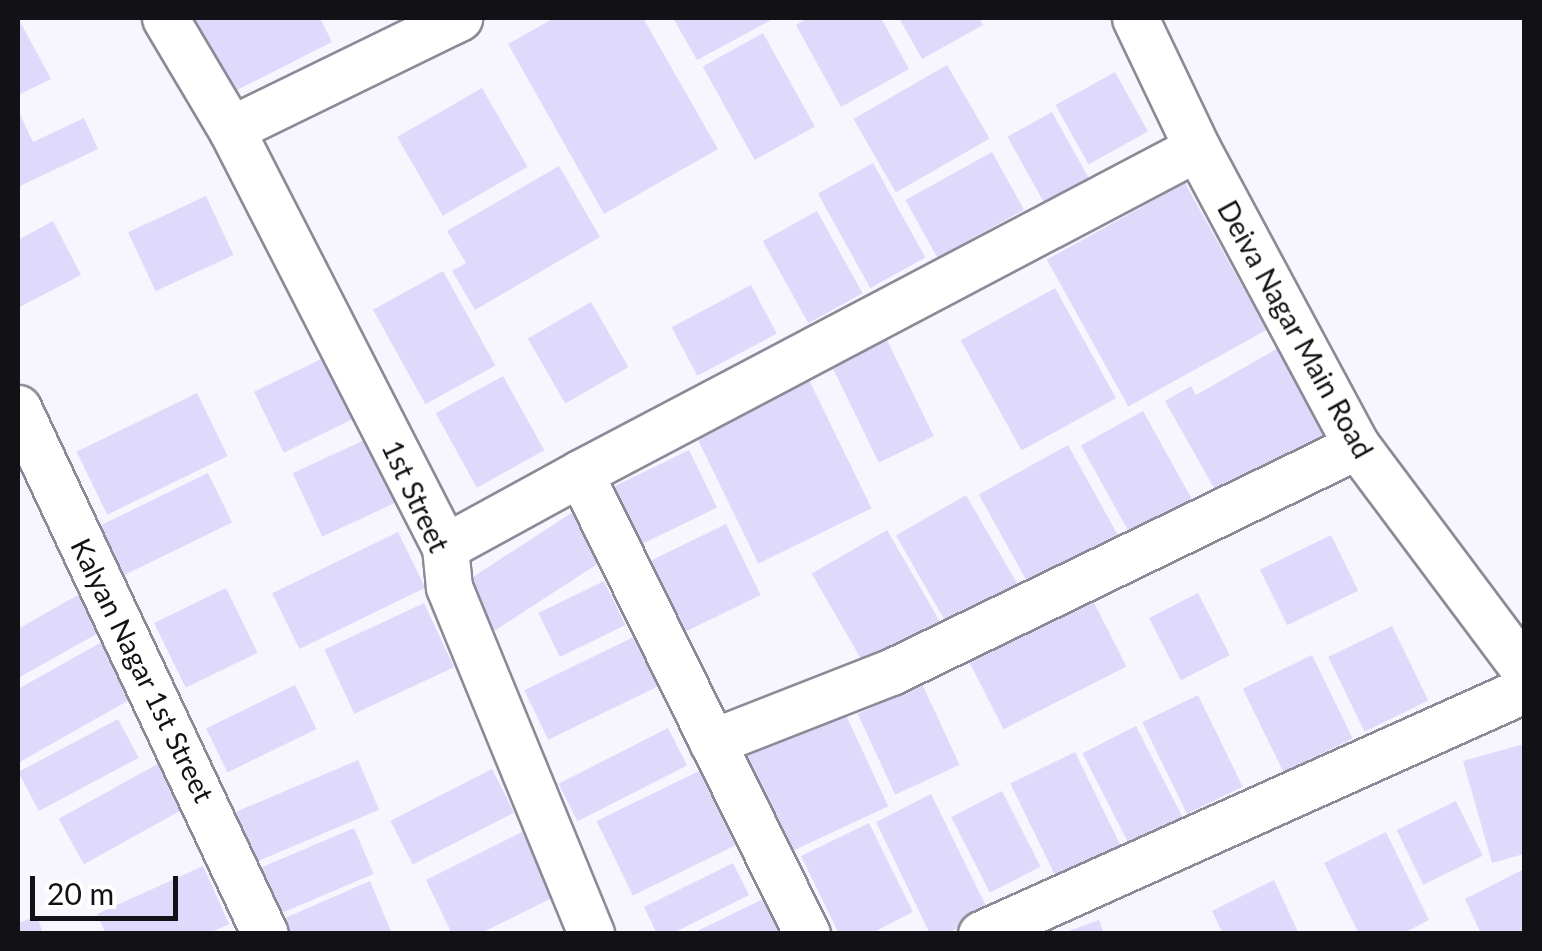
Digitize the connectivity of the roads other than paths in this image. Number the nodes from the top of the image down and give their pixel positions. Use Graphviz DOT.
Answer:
graph roads {
  1 [pos="166,18"];
  2 [pos="459,18"];
  3 [pos="1135,18"];
  4 [pos="231,129"];
  5 [pos="1196,148"];
  6 [pos="18,408"];
  7 [pos="1357,446"];
  8 [pos="580,473"];
  9 [pos="445,547"];
  10 [pos="1524,670"];
  11 [pos="1524,690"];
  12 [pos="712,742"];
  13 [pos="265,934"];
  14 [pos="591,934"];
  15 [pos="807,934"];
  16 [pos="981,934"];
  1 -- 4 [label="street, 1st Street"];
  2 -- 4 [label="street"];
  3 -- 5 [label="street, Deiva Nagar Main Road"];
  4 -- 9 [label="street, 1st Street"];
  5 -- 7 [label="street, Deiva Nagar Main Road"];
  5 -- 8 [label="street"];
  6 -- 13 [label="street, Kalyan Nagar 1st Street"];
  7 -- 10 [label="street, Deiva Nagar Main Road"];
  7 -- 12 [label="street"];
  8 -- 9 [label="street"];
  8 -- 12 [label="street"];
  9 -- 14 [label="street, 1st Street"];
  11 -- 16 [label="street"];
  12 -- 15 [label="street"];
}
